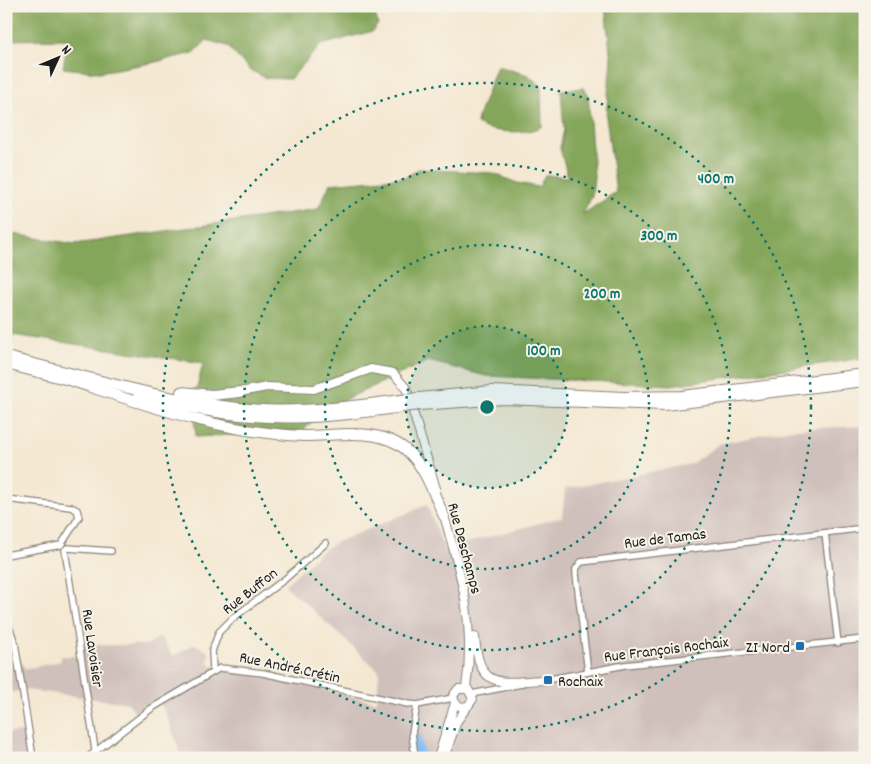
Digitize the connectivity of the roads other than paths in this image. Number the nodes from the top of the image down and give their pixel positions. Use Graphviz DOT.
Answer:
graph roads {
  1 [pos="6,356"];
  2 [pos="6,364"];
  3 [pos="865,374"];
  4 [pos="69,376"];
  5 [pos="865,382"];
  6 [pos="240,392"];
  7 [pos="420,401"];
  8 [pos="6,499"];
  9 [pos="444,516"];
  10 [pos="865,528"];
  11 [pos="825,532"];
  12 [pos="326,543"];
  13 [pos="64,546"];
  14 [pos="111,551"];
  15 [pos="6,555"];
  16 [pos="460,568"];
  17 [pos="6,619"];
  18 [pos="865,639"];
  19 [pos="838,643"];
  20 [pos="213,670"];
  21 [pos="588,672"];
  22 [pos="544,680"];
  23 [pos="469,691"];
  24 [pos="454,701"];
  25 [pos="417,705"];
  26 [pos="468,706"];
  27 [pos="95,750"];
  28 [pos="33,758"];
  29 [pos="87,758"];
  30 [pos="415,758"];
  31 [pos="438,758"];
  32 [pos="444,758"];
  1 -- 4 [label="highway"];
  2 -- 4 [label="highway"];
  3 -- 7 [label="highway"];
  4 -- 6 [label="highway"];
  4 -- 7 [label="highway, bridge"];
  4 -- 9 [label="highway"];
  5 -- 7 [label="highway"];
  6 -- 9 [label="main road, Rue Deschamps"];
  8 -- 13 [label="street"];
  9 -- 16 [label="main road, Rue Deschamps"];
  10 -- 11 [label="street, Rue de Tamas"];
  11 -- 19 [label="street"];
  11 -- 21 [label="street, Rue de Tamas"];
  12 -- 20 [label="street, Rue Buffon"];
  13 -- 14 [label="street"];
  13 -- 15 [label="street"];
  13 -- 27 [label="street, Rue Lavoisier"];
  16 -- 22 [label="main road"];
  16 -- 23 [label="main road, Rue Deschamps"];
  17 -- 28 [label="street"];
  18 -- 19 [label="street, Rue François Rochaix"];
  19 -- 21 [label="street, Rue François Rochaix"];
  20 -- 25 [label="street, Rue André Crétin"];
  20 -- 27 [label="street, Rue André Crétin"];
  21 -- 22 [label="street, Rue François Rochaix"];
  22 -- 23 [label="street, Rue François Rochaix"];
  23 -- 24 [label="main road"];
  23 -- 26 [label="main road"];
  24 -- 25 [label="street, Rue André Crétin"];
  24 -- 26 [label="main road"];
  24 -- 31 [label="main road"];
  25 -- 30 [label="street"];
  26 -- 32 [label="main road"];
  27 -- 29 [label="street, Rue André Crétin"];
}
